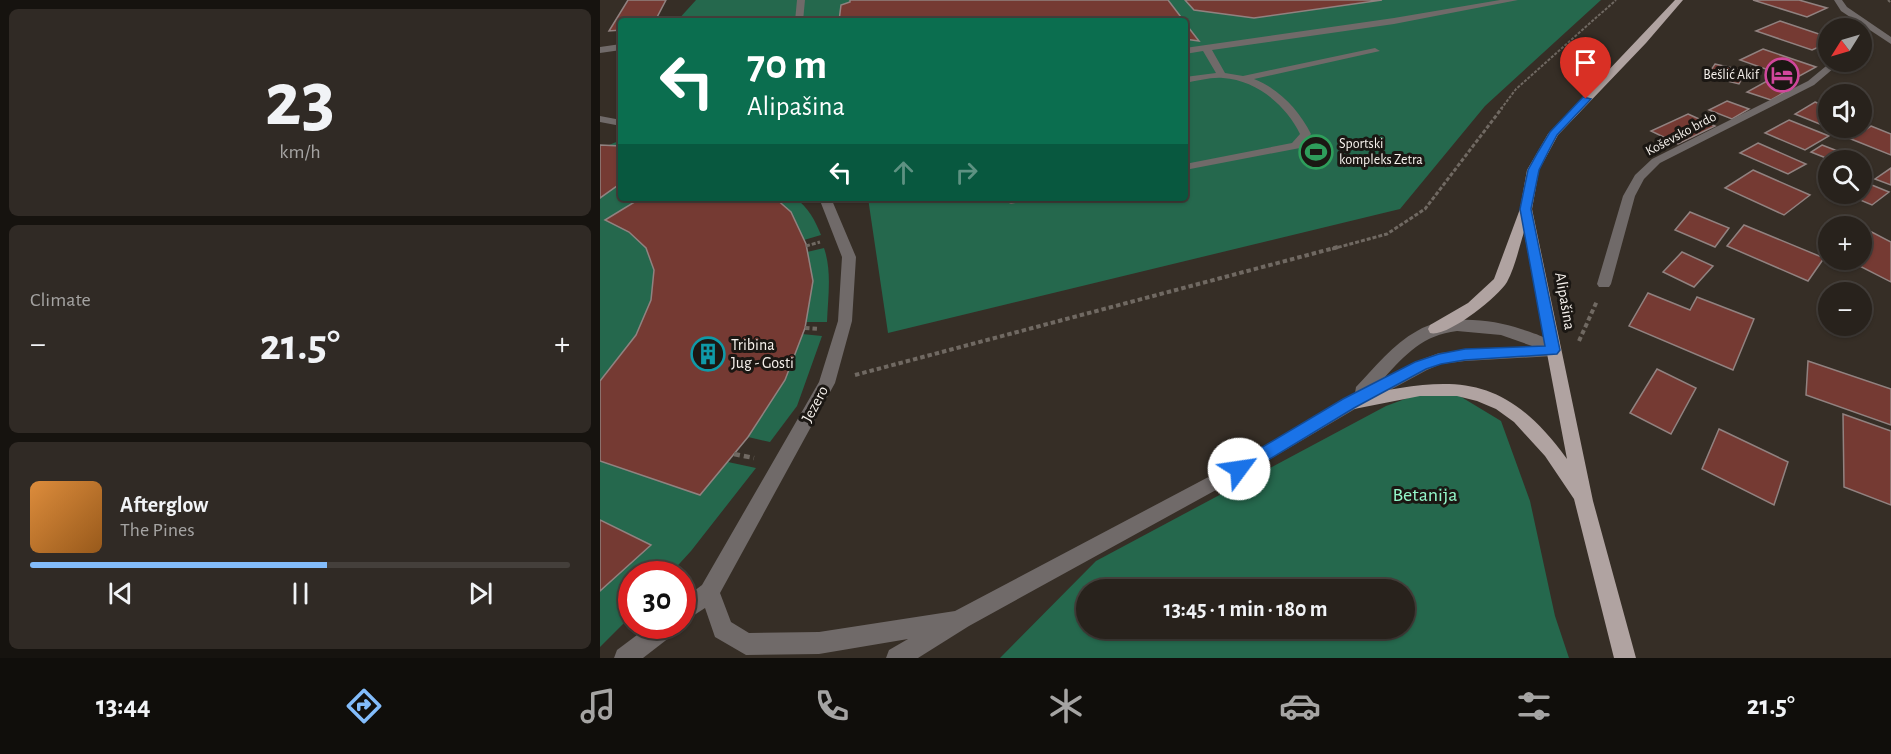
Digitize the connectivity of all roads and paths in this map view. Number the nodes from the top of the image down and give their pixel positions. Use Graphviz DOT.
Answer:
graph roads {
  1 [pos="801,0"];
  2 [pos="1514,0"];
  3 [pos="1616,0"];
  4 [pos="1678,0"];
  5 [pos="1838,0"];
  6 [pos="1888,0"];
  7 [pos="1891,3"];
  8 [pos="799,18"];
  9 [pos="1853,18"];
  10 [pos="1872,31"];
  11 [pos="1891,41"];
  12 [pos="618,47"];
  13 [pos="1206,48"];
  14 [pos="600,50"];
  15 [pos="1188,51"];
  16 [pos="1375,51"];
  17 [pos="1824,72"];
  18 [pos="1222,75"];
  19 [pos="1247,78"];
  20 [pos="1188,80"];
  21 [pos="600,119"];
  22 [pos="618,122"];
  23 [pos="1188,166"];
  24 [pos="826,201"];
  25 [pos="1526,209"];
  26 [pos="1604,284"];
  27 [pos="1435,328"];
  28 [pos="1552,350"];
  29 [pos="1562,381"];
  30 [pos="827,383"];
  31 [pos="1349,404"];
  32 [pos="1584,501"];
  33 [pos="709,592"];
  34 [pos="696,602"];
  35 [pos="962,620"];
  36 [pos="649,639"];
  37 [pos="625,658"];
  38 [pos="897,658"];
  39 [pos="1625,658"];
  1 -- 8 [label="street"];
  2 -- 13 [label="street"];
  3 -- 30 [label="path"];
  4 -- 25 [label="main road, Alipašina"];
  5 -- 9 [label="street"];
  6 -- 7 [label="path"];
  10 -- 11 [label="street"];
  12 -- 14 [label="street"];
  13 -- 15 [label="street"];
  13 -- 18 [label="street"];
  16 -- 19 [label="street"];
  17 -- 26 [label="street, Koševsko brdo"];
  18 -- 19 [label="street"];
  18 -- 20 [label="street"];
  19 -- 23 [label="street"];
  21 -- 22 [label="street"];
  24 -- 30 [label="street, Jezero"];
  25 -- 27 [label="main road"];
  25 -- 28 [label="main road, Alipašina"];
  26 -- 29 [label="path"];
  27 -- 28 [label="street"];
  27 -- 31 [label="street"];
  28 -- 29 [label="main road, Alipašina"];
  28 -- 31 [label="street"];
  29 -- 32 [label="main road, Alipašina"];
  30 -- 33 [label="street, Jezero"];
  31 -- 32 [label="main road"];
  31 -- 35 [label="street"];
  32 -- 39 [label="main road, Alipašina"];
  33 -- 34 [label="street, Jezero"];
  33 -- 35 [label="street"];
  35 -- 38 [label="street"];
  36 -- 37 [label="street"];
}
